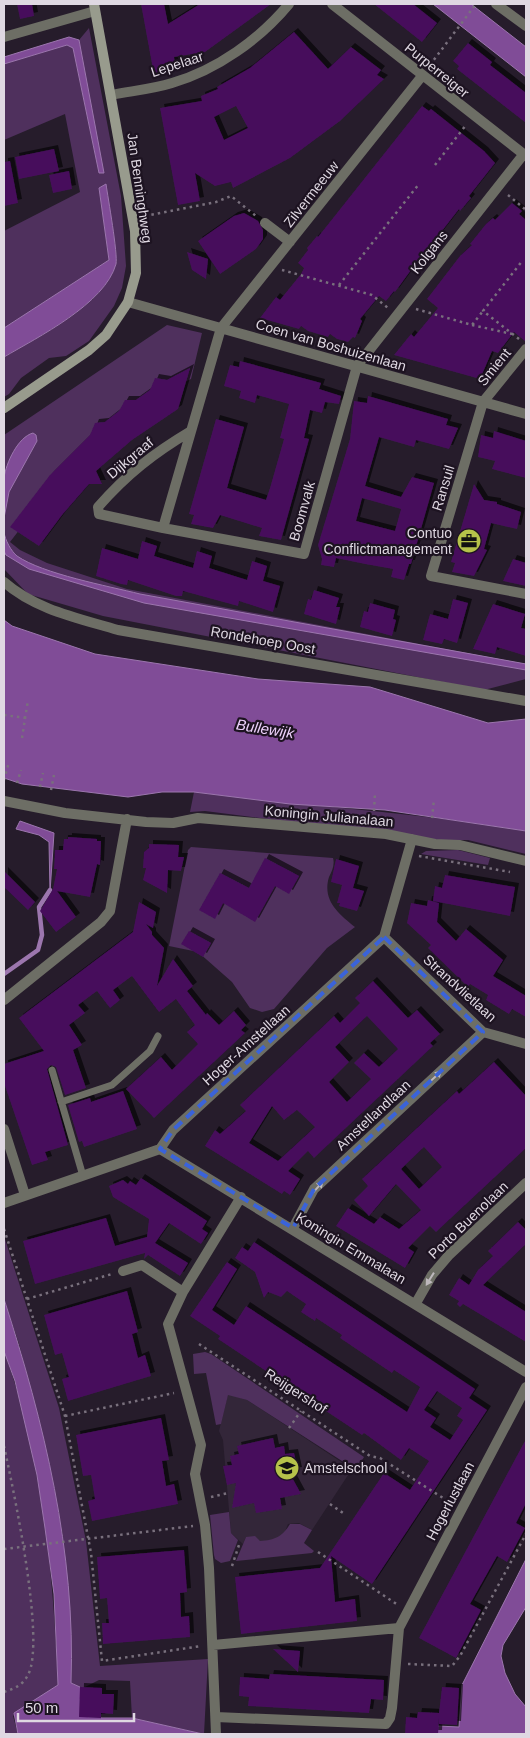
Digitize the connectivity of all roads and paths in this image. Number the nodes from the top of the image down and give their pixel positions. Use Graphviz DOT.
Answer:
graph roads {
  1 [pos="289,4"];
  2 [pos="332,4"];
  3 [pos="476,4"];
  4 [pos="496,4"];
  5 [pos="95,7"];
  6 [pos="526,26"];
  7 [pos="4,37"];
  8 [pos="422,76"];
  9 [pos="111,95"];
  10 [pos="473,116"];
  11 [pos="525,156"];
  12 [pos="434,165"];
  13 [pos="419,184"];
  14 [pos="498,188"];
  15 [pos="526,210"];
  16 [pos="133,218"];
  17 [pos="265,223"];
  18 [pos="290,242"];
  19 [pos="523,260"];
  20 [pos="273,263"];
  21 [pos="339,286"];
  22 [pos="128,302"];
  23 [pos="407,302"];
  24 [pos="483,311"];
  25 [pos="397,315"];
  26 [pos="472,325"];
  27 [pos="221,328"];
  28 [pos="514,335"];
  29 [pos="520,340"];
  30 [pos="526,349"];
  31 [pos="357,366"];
  32 [pos="483,402"];
  33 [pos="4,408"];
  34 [pos="526,414"];
  35 [pos="191,431"];
  36 [pos="99,514"];
  37 [pos="163,528"];
  38 [pos="4,582"];
  39 [pos="526,594"];
  40 [pos="28,700"];
  41 [pos="526,701"];
  42 [pos="4,715"];
  43 [pos="26,718"];
  44 [pos="22,738"];
  45 [pos="9,762"];
  46 [pos="21,770"];
  47 [pos="43,773"];
  48 [pos="54,775"];
  49 [pos="4,780"];
  50 [pos="17,783"];
  51 [pos="40,787"];
  52 [pos="51,790"];
  53 [pos="375,793"];
  54 [pos="434,799"];
  55 [pos="4,801"];
  56 [pos="374,811"];
  57 [pos="432,818"];
  58 [pos="127,819"];
  59 [pos="412,839"];
  60 [pos="408,854"];
  61 [pos="526,861"];
  62 [pos="517,873"];
  63 [pos="384,937"];
  64 [pos="4,1000"];
  65 [pos="483,1032"];
  66 [pos="158,1036"];
  67 [pos="526,1044"];
  68 [pos="52,1070"];
  69 [pos="61,1102"];
  70 [pos="4,1129"];
  71 [pos="160,1149"];
  72 [pos="83,1176"];
  73 [pos="526,1183"];
  74 [pos="25,1195"];
  75 [pos="241,1197"];
  76 [pos="4,1203"];
  77 [pos="293,1228"];
  78 [pos="4,1229"];
  79 [pos="124,1271"];
  80 [pos="182,1292"];
  81 [pos="27,1299"];
  82 [pos="416,1303"];
  83 [pos="199,1344"];
  84 [pos="526,1372"];
  85 [pos="526,1387"];
  86 [pos="187,1390"];
  87 [pos="301,1411"];
  88 [pos="65,1416"];
  89 [pos="289,1428"];
  90 [pos="4,1446"];
  91 [pos="330,1504"];
  92 [pos="461,1509"];
  93 [pos="343,1513"];
  94 [pos="205,1525"];
  95 [pos="526,1534"];
  96 [pos="88,1538"];
  97 [pos="240,1542"];
  98 [pos="24,1547"];
  99 [pos="4,1549"];
  100 [pos="318,1552"];
  101 [pos="232,1566"];
  102 [pos="408,1611"];
  103 [pos="398,1628"];
  104 [pos="213,1645"];
  105 [pos="396,1664"];
  106 [pos="4,1692"];
  107 [pos="216,1717"];
  108 [pos="216,1733"];
  1 -- 9 [label="street, Lepelaar"];
  2 -- 8 [label="street, Purperreiger"];
  3 -- 8 [label="path"];
  4 -- 6 [label="street"];
  5 -- 7 [label="street"];
  5 -- 9 [label="street, Jan Benninghweg"];
  8 -- 10 [label="street, Purperreiger"];
  8 -- 18 [label="street, Zilvermeeuw"];
  9 -- 16 [label="street, Jan Benninghweg"];
  10 -- 11 [label="street, Purperreiger"];
  10 -- 12 [label="path"];
  11 -- 14 [label="street, Kolgans"];
  13 -- 21 [label="path"];
  14 -- 15 [label="path"];
  14 -- 23 [label="street, Kolgans"];
  16 -- 17 [label="path"];
  16 -- 22 [label="street, Jan Benninghweg"];
  17 -- 18 [label="street"];
  18 -- 20 [label="street, Zilvermeeuw"];
  19 -- 24 [label="path"];
  20 -- 21 [label="path"];
  20 -- 27 [label="street, Zilvermeeuw"];
  21 -- 25 [label="path"];
  22 -- 27 [label="street, Coen van Boshuizenlaan"];
  22 -- 33 [label="street, Jan Benninghweg"];
  23 -- 25 [label="street, Kolgans"];
  23 -- 26 [label="path"];
  24 -- 26 [label="path"];
  24 -- 28 [label="path"];
  25 -- 31 [label="street, Kolgans"];
  26 -- 28 [label="path"];
  27 -- 31 [label="street, Coen van Boshuizenlaan"];
  27 -- 35 [label="street"];
  28 -- 29 [label="path"];
  30 -- 32 [label="street, Smient"];
  31 -- 32 [label="street, Coen van Boshuizenlaan"];
  31 -- 37 [label="street, Boomvalk"];
  32 -- 34 [label="street, Coen van Boshuizenlaan"];
  32 -- 39 [label="street, Ransuil"];
  35 -- 36 [label="street, Dijkgraaf"];
  35 -- 37 [label="street"];
  36 -- 37 [label="street, Boomvalk"];
  38 -- 41 [label="street, Rondehoep Oost"];
  40 -- 43 [label="path"];
  42 -- 43 [label="path"];
  43 -- 44 [label="path"];
  45 -- 49 [label="path"];
  46 -- 50 [label="path"];
  47 -- 51 [label="path"];
  48 -- 52 [label="path"];
  53 -- 56 [label="path"];
  54 -- 57 [label="path"];
  55 -- 58 [label="street, Koningin Julianalaan"];
  58 -- 59 [label="street, Koningin Julianalaan"];
  58 -- 64 [label="street"];
  59 -- 60 [label="street"];
  59 -- 61 [label="street, Koningin Julianalaan"];
  60 -- 62 [label="path"];
  60 -- 63 [label="street"];
  63 -- 65 [label="street, Strandvlietlaan"];
  63 -- 71 [label="street, Hoger-Amstellaan"];
  65 -- 67 [label="street, Strandvlietlaan"];
  77 -- 65 [label="street, Amstellandlaan, one-way"];
  66 -- 69 [label="lane"];
  68 -- 69 [label="lane"];
  69 -- 72 [label="lane"];
  70 -- 74 [label="street"];
  71 -- 72 [label="street"];
  71 -- 75 [label="street, Koningin Emmalaan"];
  72 -- 74 [label="street"];
  73 -- 82 [label="street, Porto Buenolaan, one-way"];
  74 -- 76 [label="street"];
  75 -- 77 [label="street, Koningin Emmalaan"];
  75 -- 80 [label="street"];
  77 -- 82 [label="street, Koningin Emmalaan"];
  78 -- 81 [label="path"];
  79 -- 80 [label="street"];
  79 -- 81 [label="path"];
  80 -- 86 [label="street"];
  81 -- 88 [label="path"];
  82 -- 84 [label="street, Koningin Emmalaan"];
  83 -- 87 [label="path, Reijgershof"];
  85 -- 92 [label="street, Hogerlustlaan"];
  86 -- 88 [label="path"];
  86 -- 94 [label="street"];
  87 -- 89 [label="path"];
  87 -- 92 [label="path, Reijgershof"];
  88 -- 96 [label="path"];
  90 -- 98 [label="path"];
  91 -- 93 [label="path"];
  92 -- 102 [label="street, Hogerlustlaan"];
  94 -- 96 [label="path"];
  94 -- 104 [label="street"];
  95 -- 105 [label="path"];
  96 -- 98 [label="path"];
  96 -- 104 [label="path"];
  97 -- 101 [label="path"];
  98 -- 99 [label="path"];
  98 -- 106 [label="path"];
  100 -- 102 [label="path"];
  102 -- 103 [label="street, Hogerlustlaan"];
  103 -- 104 [label="street"];
  103 -- 105 [label="street, Hogerlustlaan"];
  104 -- 107 [label="street"];
  105 -- 107 [label="street, Hogerlustlaan"];
  107 -- 108 [label="street"];
}
